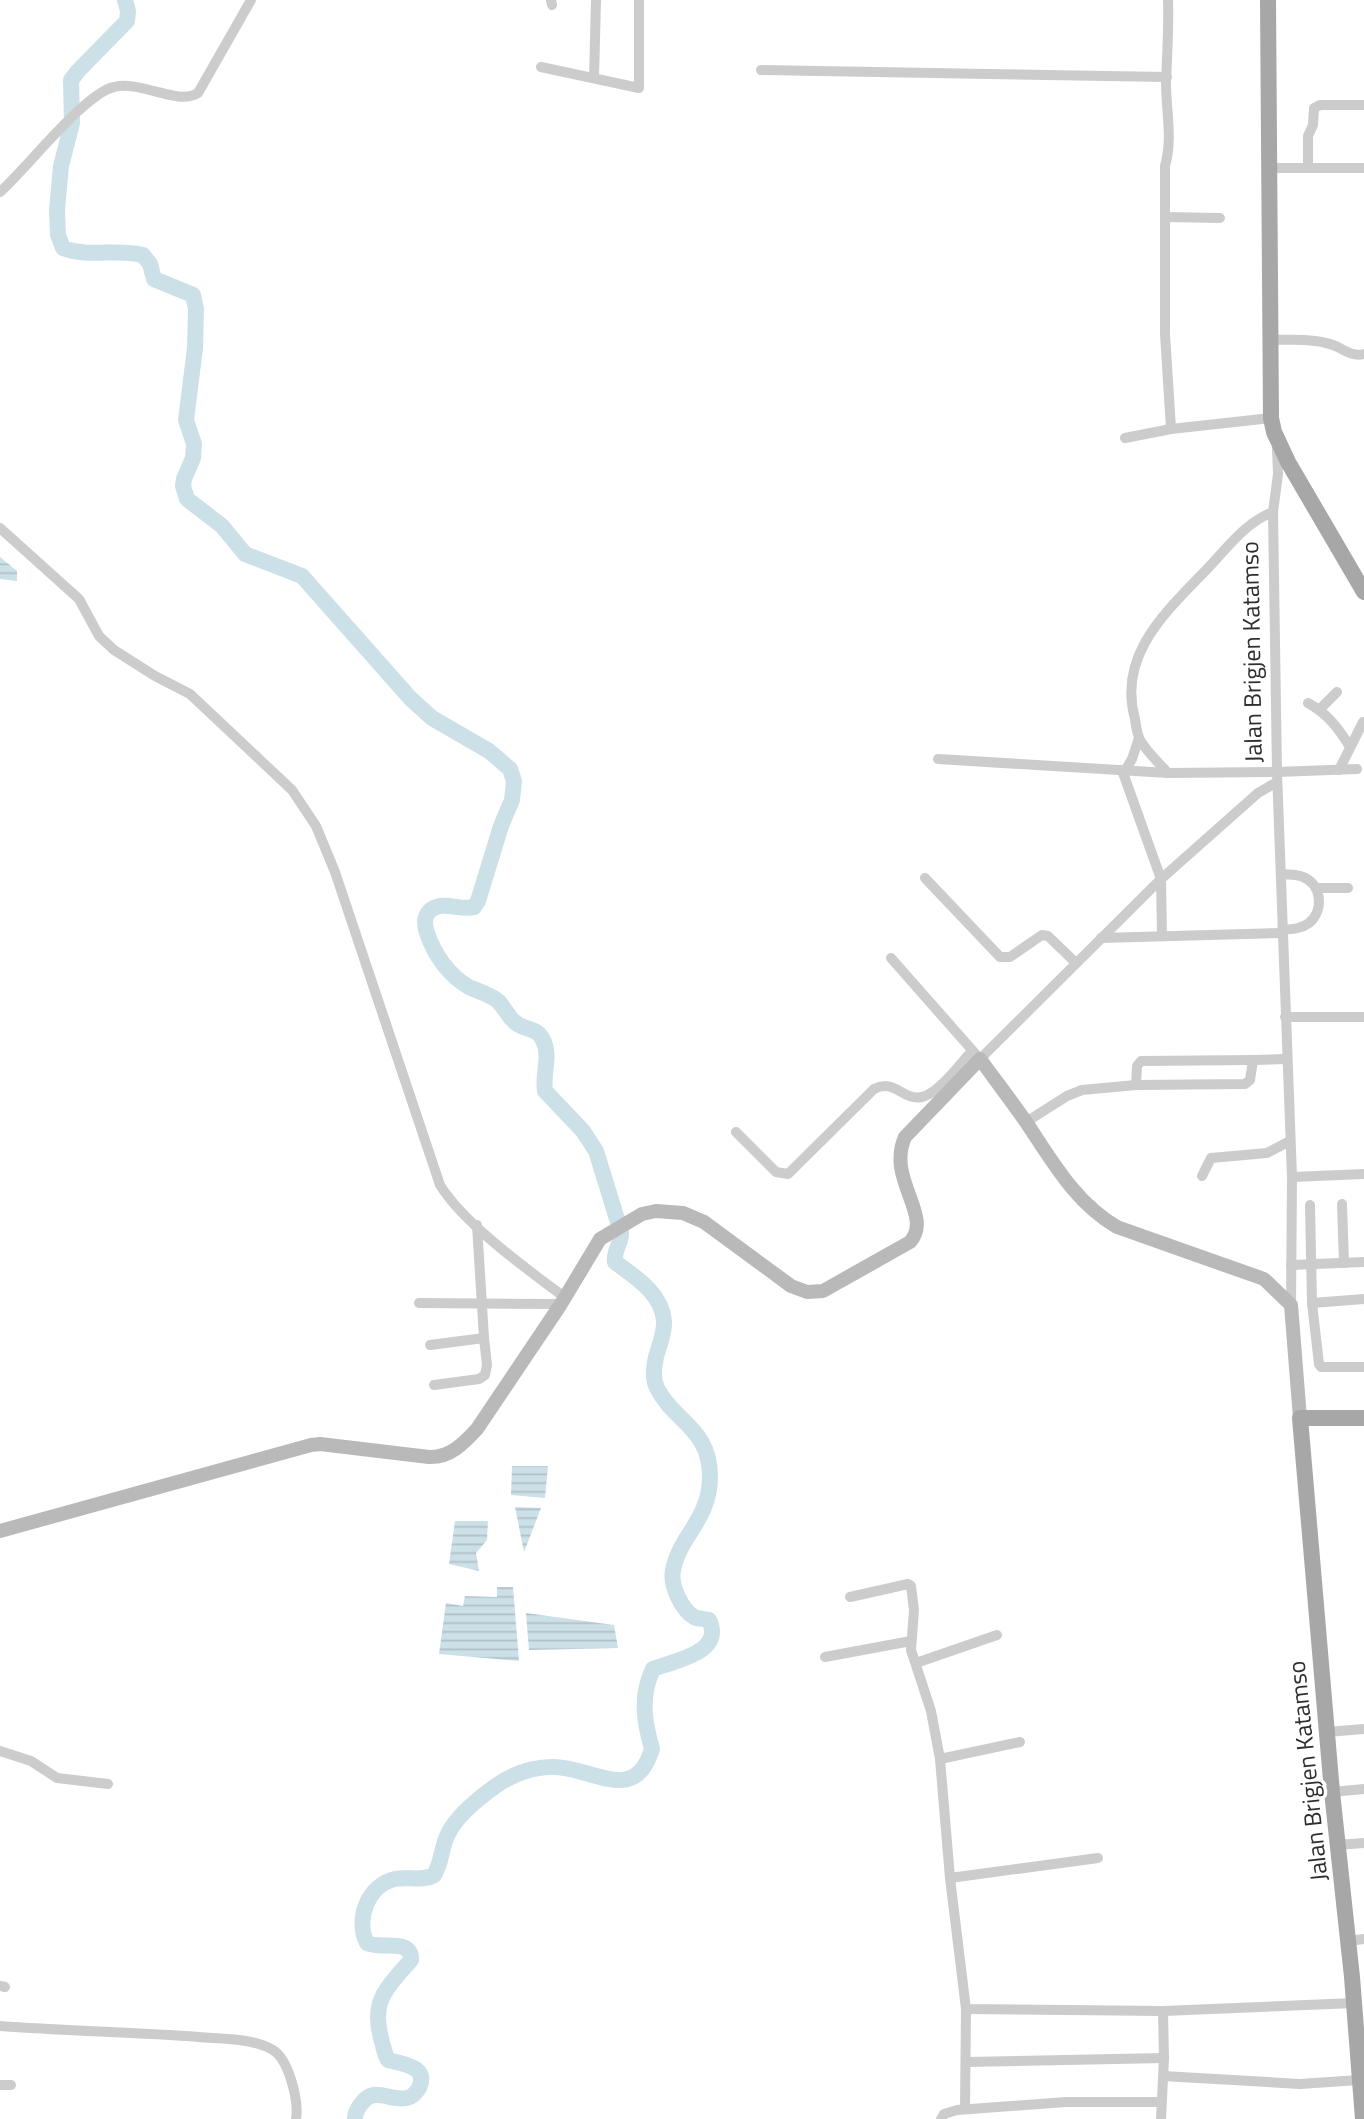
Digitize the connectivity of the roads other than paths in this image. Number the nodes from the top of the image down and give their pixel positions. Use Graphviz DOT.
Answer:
graph roads {
  1 [pos="251,0"];
  2 [pos="596,0"];
  3 [pos="639,0"];
  4 [pos="1168,0"];
  5 [pos="1268,0"];
  6 [pos="541,66"];
  7 [pos="761,70"];
  8 [pos="1167,77"];
  9 [pos="594,78"];
  10 [pos="1364,105"];
  11 [pos="1308,167"];
  12 [pos="1269,168"];
  13 [pos="1364,168"];
  14 [pos="0,192"];
  15 [pos="1165,217"];
  16 [pos="1220,218"];
  17 [pos="1271,340"];
  18 [pos="1364,354"];
  19 [pos="1272,425"];
  20 [pos="1171,429"];
  21 [pos="1125,438"];
  22 [pos="1273,512"];
  23 [pos="0,528"];
  24 [pos="1364,592"];
  25 [pos="1337,692"];
  26 [pos="1308,703"];
  27 [pos="1320,710"];
  28 [pos="1363,722"];
  29 [pos="1139,738"];
  30 [pos="1350,747"];
  31 [pos="938,759"];
  32 [pos="1124,769"];
  33 [pos="1357,769"];
  34 [pos="1339,770"];
  35 [pos="1168,773"];
  36 [pos="1277,777"];
  37 [pos="1281,874"];
  38 [pos="925,878"];
  39 [pos="1161,879"];
  40 [pos="1316,888"];
  41 [pos="1348,888"];
  42 [pos="1282,932"];
  43 [pos="1162,936"];
  44 [pos="1101,938"];
  45 [pos="891,958"];
  46 [pos="1076,963"];
  47 [pos="1286,1017"];
  48 [pos="1364,1017"];
  49 [pos="976,1055"];
  50 [pos="1287,1059"];
  51 [pos="1253,1060"];
  52 [pos="1136,1085"];
  53 [pos="1026,1122"];
  54 [pos="736,1132"];
  55 [pos="1290,1141"];
  56 [pos="1364,1174"];
  57 [pos="1202,1176"];
  58 [pos="1292,1177"];
  59 [pos="1342,1204"];
  60 [pos="1310,1205"];
  61 [pos="477,1225"];
  62 [pos="1344,1262"];
  63 [pos="1364,1262"];
  64 [pos="1310,1264"];
  65 [pos="1291,1265"];
  66 [pos="1364,1299"];
  67 [pos="562,1301"];
  68 [pos="1312,1303"];
  69 [pos="419,1304"];
  70 [pos="481,1304"];
  71 [pos="1291,1304"];
  72 [pos="485,1338"];
  73 [pos="430,1345"];
  74 [pos="1364,1367"];
  75 [pos="434,1385"];
  76 [pos="1300,1418"];
  77 [pos="1364,1418"];
  78 [pos="0,1531"];
  79 [pos="850,1597"];
  80 [pos="997,1634"];
  81 [pos="911,1641"];
  82 [pos="825,1657"];
  83 [pos="916,1664"];
  84 [pos="1364,1729"];
  85 [pos="1327,1732"];
  86 [pos="1020,1742"];
  87 [pos="0,1751"];
  88 [pos="940,1759"];
  89 [pos="108,1784"];
  90 [pos="1364,1789"];
  91 [pos="1332,1792"];
  92 [pos="1364,1843"];
  93 [pos="1337,1845"];
  94 [pos="1098,1858"];
  95 [pos="950,1878"];
  96 [pos="1356,1940"];
  97 [pos="1358,1976"];
  98 [pos="1354,2003"];
  99 [pos="966,2009"];
  100 [pos="1163,2011"];
  101 [pos="0,2026"];
  102 [pos="1164,2058"];
  103 [pos="966,2062"];
  104 [pos="1163,2076"];
  105 [pos="1359,2080"];
  106 [pos="0,2085"];
  107 [pos="11,2085"];
  108 [pos="1161,2102"];
  109 [pos="965,2109"];
  110 [pos="296,2119"];
  111 [pos="941,2119"];
  112 [pos="1161,2119"];
  113 [pos="1363,2119"];
  1 -- 14 [label="street"];
  2 -- 9 [label="street"];
  3 -- 9 [label="street"];
  4 -- 8 [label="street"];
  5 -- 12 [label="main road, Jalan Brigjen Katamso"];
  6 -- 9 [label="street"];
  7 -- 8 [label="street"];
  8 -- 15 [label="street"];
  10 -- 11 [label="street"];
  11 -- 12 [label="street"];
  11 -- 13 [label="street"];
  12 -- 17 [label="main road, Jalan Brigjen Katamso"];
  15 -- 16 [label="street"];
  15 -- 20 [label="street"];
  17 -- 18 [label="street"];
  17 -- 19 [label="main road, Jalan Brigjen Katamso"];
  19 -- 20 [label="street"];
  19 -- 22 [label="street, Jalan Brigjen Katamso"];
  19 -- 24 [label="main road"];
  20 -- 21 [label="street"];
  22 -- 29 [label="street"];
  22 -- 36 [label="street, Jalan Brigjen Katamso"];
  23 -- 61 [label="street"];
  25 -- 27 [label="street"];
  26 -- 27 [label="street"];
  27 -- 30 [label="street"];
  28 -- 30 [label="street"];
  29 -- 32 [label="street"];
  29 -- 35 [label="street"];
  30 -- 34 [label="street"];
  31 -- 32 [label="street"];
  32 -- 35 [label="street"];
  32 -- 39 [label="street"];
  33 -- 34 [label="street"];
  34 -- 36 [label="street"];
  35 -- 36 [label="street"];
  36 -- 37 [label="street, Jalan Brigjen Katamso"];
  36 -- 39 [label="street"];
  37 -- 40 [label="street"];
  37 -- 42 [label="street, Jalan Brigjen Katamso"];
  38 -- 46 [label="street"];
  39 -- 43 [label="street"];
  39 -- 44 [label="street"];
  40 -- 41 [label="street"];
  40 -- 42 [label="street"];
  42 -- 43 [label="street"];
  42 -- 47 [label="street, Jalan Brigjen Katamso"];
  43 -- 44 [label="street"];
  44 -- 46 [label="street"];
  45 -- 49 [label="street"];
  46 -- 49 [label="street"];
  47 -- 48 [label="street"];
  47 -- 50 [label="street, Jalan Brigjen Katamso"];
  49 -- 53 [label="street"];
  49 -- 54 [label="street"];
  49 -- 67 [label="street"];
  50 -- 51 [label="street"];
  50 -- 55 [label="street, Jalan Brigjen Katamso"];
  51 -- 52 [label="street"];
  51 -- 52 [label="street"];
  52 -- 53 [label="street"];
  53 -- 71 [label="street"];
  55 -- 57 [label="street"];
  55 -- 58 [label="street, Jalan Brigjen Katamso"];
  56 -- 58 [label="street"];
  58 -- 65 [label="street, Jalan Brigjen Katamso"];
  59 -- 62 [label="street"];
  60 -- 64 [label="street"];
  61 -- 67 [label="street"];
  61 -- 70 [label="street"];
  62 -- 63 [label="street"];
  62 -- 64 [label="street"];
  64 -- 65 [label="street"];
  64 -- 68 [label="street"];
  65 -- 71 [label="street, Jalan Brigjen Katamso"];
  66 -- 68 [label="street"];
  67 -- 70 [label="street"];
  67 -- 78 [label="street"];
  68 -- 74 [label="street"];
  69 -- 70 [label="street"];
  70 -- 72 [label="street"];
  71 -- 76 [label="street"];
  72 -- 73 [label="street"];
  72 -- 75 [label="street"];
  76 -- 77 [label="main road"];
  76 -- 85 [label="main road, Jalan Brigjen Katamso"];
  79 -- 81 [label="street"];
  80 -- 83 [label="street"];
  81 -- 82 [label="street"];
  81 -- 83 [label="street"];
  83 -- 88 [label="street"];
  84 -- 85 [label="street"];
  85 -- 91 [label="main road, Jalan Brigjen Katamso"];
  86 -- 88 [label="street"];
  87 -- 89 [label="street"];
  88 -- 95 [label="street"];
  90 -- 91 [label="street"];
  91 -- 93 [label="main road, Jalan Brigjen Katamso"];
  92 -- 93 [label="street"];
  93 -- 96 [label="main road, Jalan Brigjen Katamso"];
  94 -- 95 [label="street"];
  95 -- 99 [label="street"];
  96 -- 97 [label="main road, Jalan Brigjen Katamso"];
  97 -- 98 [label="main road, Jalan Brigjen Katamso"];
  98 -- 100 [label="street"];
  98 -- 105 [label="main road, Jalan Brigjen Katamso"];
  99 -- 100 [label="street"];
  99 -- 103 [label="street"];
  100 -- 102 [label="street"];
  101 -- 110 [label="street"];
  102 -- 103 [label="street"];
  102 -- 104 [label="street"];
  103 -- 109 [label="street"];
  104 -- 105 [label="street"];
  104 -- 108 [label="street"];
  105 -- 113 [label="main road, Jalan Brigjen Katamso"];
  106 -- 107 [label="street"];
  108 -- 109 [label="street"];
  108 -- 112 [label="street"];
  109 -- 111 [label="street"];
}
